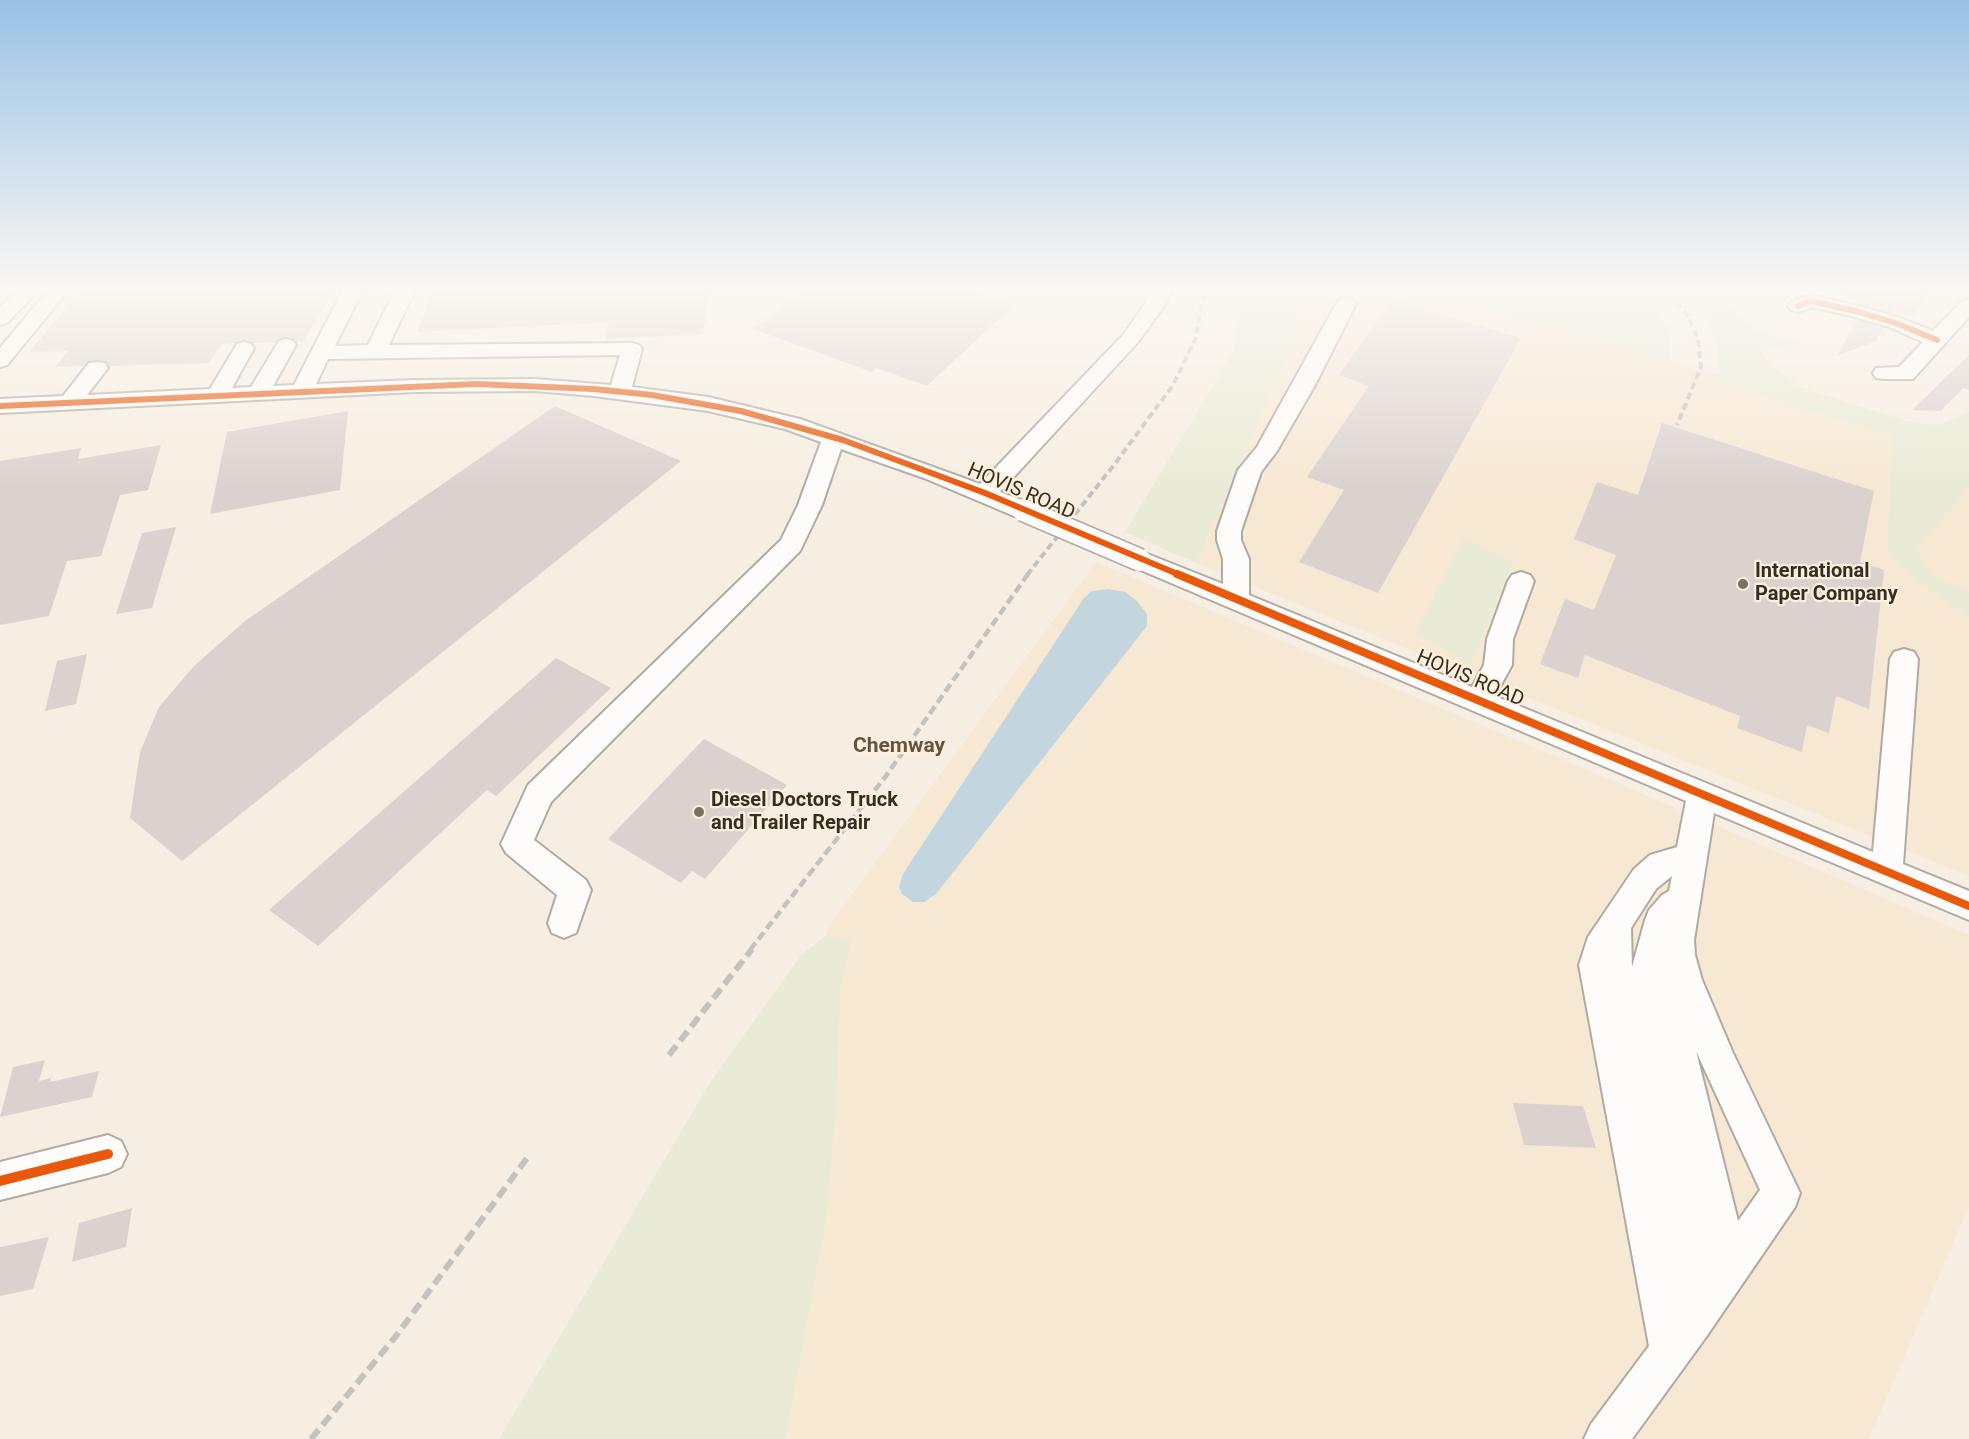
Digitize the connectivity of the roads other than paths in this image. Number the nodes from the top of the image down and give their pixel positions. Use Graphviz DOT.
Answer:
graph roads {
  1 [pos="241,353"];
  2 [pos="281,353"];
  3 [pos="321,353"];
  4 [pos="631,353"];
  5 [pos="1117,353"];
  6 [pos="1320,353"];
  7 [pos="1925,353"];
  8 [pos="97,368"];
  9 [pos="1884,373"];
  10 [pos="301,392"];
  11 [pos="620,392"];
  12 [pos="256,395"];
  13 [pos="216,397"];
  14 [pos="69,403"];
  15 [pos="0,406"];
  16 [pos="834,438"];
  17 [pos="985,493"];
  18 [pos="1521,581"];
  19 [pos="1236,600"];
  20 [pos="1904,659"];
  21 [pos="1478,701"];
  22 [pos="1702,794"];
  23 [pos="1691,856"];
  24 [pos="1887,870"];
  25 [pos="1684,899"];
  26 [pos="1969,906"];
  27 [pos="564,923"];
  28 [pos="1678,954"];
  29 [pos="108,1154"];
  30 [pos="0,1181"];
  31 [pos="1701,1308"];
  32 [pos="1606,1439"];
  1 -- 13 [label="street"];
  2 -- 12 [label="street"];
  3 -- 10 [label="street"];
  4 -- 11 [label="street"];
  5 -- 17 [label="street"];
  6 -- 19 [label="street"];
  7 -- 9 [label="street"];
  8 -- 14 [label="street"];
  10 -- 11 [label="street, HOVIS ROAD"];
  10 -- 12 [label="street, HOVIS ROAD"];
  11 -- 16 [label="street, HOVIS ROAD"];
  12 -- 13 [label="street, HOVIS ROAD"];
  13 -- 14 [label="street, HOVIS ROAD"];
  14 -- 15 [label="street, HOVIS ROAD"];
  16 -- 17 [label="street, HOVIS ROAD"];
  16 -- 27 [label="street"];
  17 -- 19 [label="street, HOVIS ROAD, bridge"];
  18 -- 21 [label="street"];
  19 -- 21 [label="street, HOVIS ROAD"];
  20 -- 24 [label="street"];
  21 -- 22 [label="street, HOVIS ROAD"];
  22 -- 23 [label="street"];
  22 -- 24 [label="street, HOVIS ROAD"];
  23 -- 25 [label="street"];
  23 -- 31 [label="street"];
  24 -- 26 [label="street, HOVIS ROAD"];
  25 -- 28 [label="street"];
  25 -- 31 [label="street"];
  28 -- 31 [label="street"];
  28 -- 31 [label="street"];
  29 -- 30 [label="street"];
  31 -- 32 [label="street"];
}
